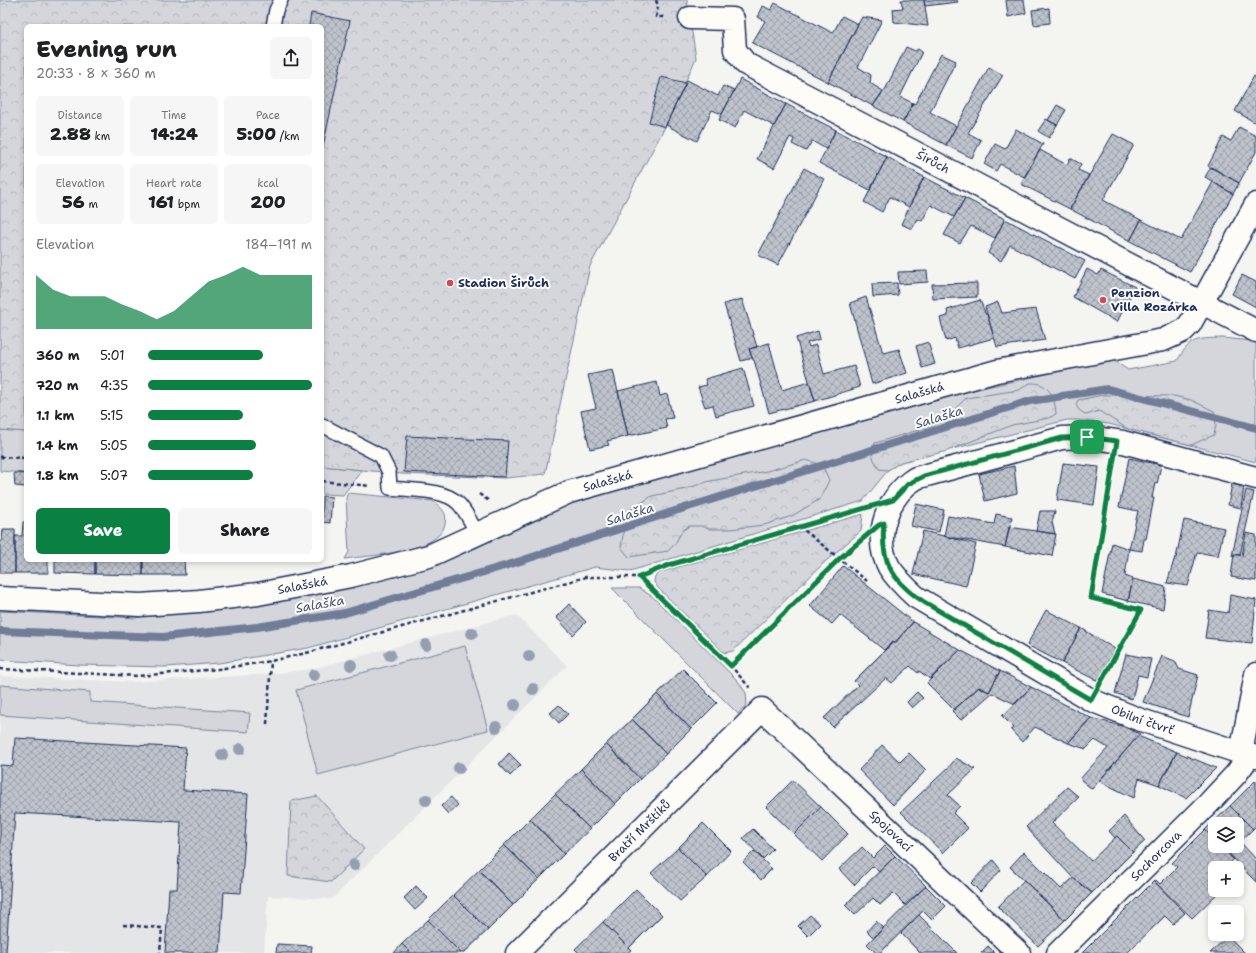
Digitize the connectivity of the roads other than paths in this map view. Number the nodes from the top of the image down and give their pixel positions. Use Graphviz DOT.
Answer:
graph roads {
  1 [pos="281,0"];
  2 [pos="732,10"];
  3 [pos="690,18"];
  4 [pos="273,24"];
  5 [pos="1256,204"];
  6 [pos="1201,304"];
  7 [pos="1256,331"];
  8 [pos="324,426"];
  9 [pos="1256,478"];
  10 [pos="478,534"];
  11 [pos="0,598"];
  12 [pos="1256,674"];
  13 [pos="762,709"];
  14 [pos="1249,755"];
  15 [pos="517,953"];
  16 [pos="1019,953"];
  17 [pos="1058,953"];
  1 -- 4 [label="lane"];
  2 -- 3 [label="street, Širůch"];
  2 -- 6 [label="street, Širůch"];
  5 -- 6 [label="street, Salašská"];
  6 -- 7 [label="street, Širůch"];
  6 -- 10 [label="street, Salašská"];
  8 -- 10 [label="lane"];
  9 -- 14 [label="street, Obilní čtvrť"];
  10 -- 11 [label="street, Salašská"];
  12 -- 14 [label="street"];
  13 -- 15 [label="street, Bratří Mrštíků"];
  13 -- 16 [label="street, Spojovací"];
  14 -- 17 [label="street, Sochorcova"];
}
